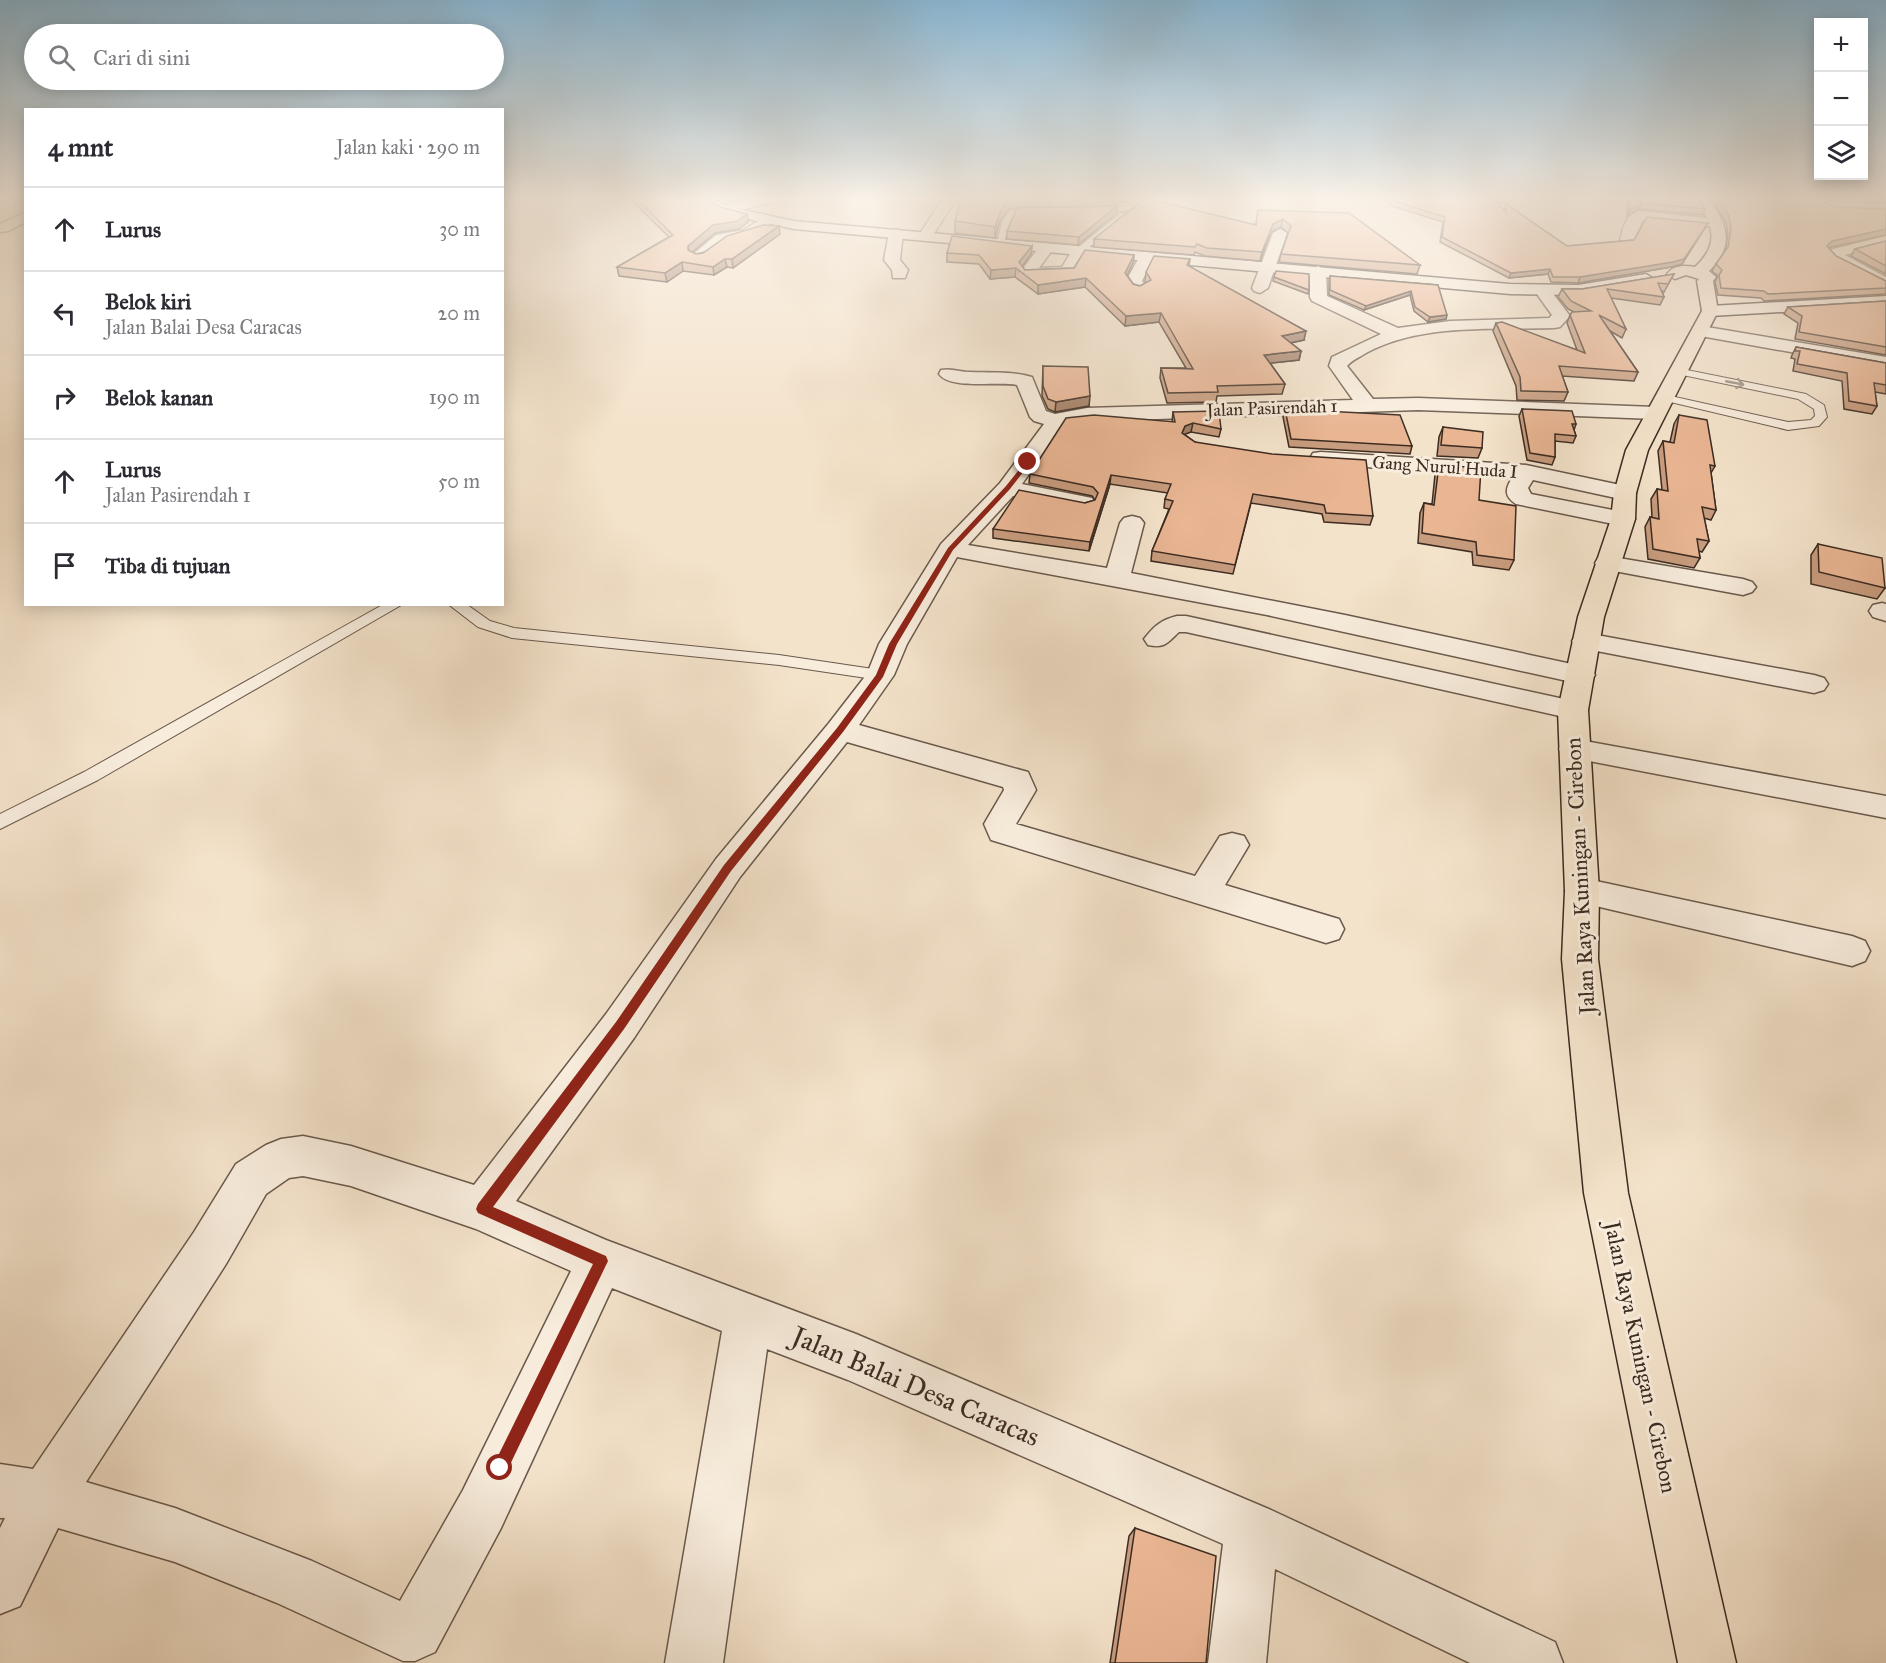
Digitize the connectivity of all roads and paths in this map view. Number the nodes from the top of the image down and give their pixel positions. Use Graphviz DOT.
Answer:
graph roads {
  1 [pos="1137,276"];
  2 [pos="1265,276"];
  3 [pos="1318,276"];
  4 [pos="1359,276"];
  5 [pos="1707,276"];
  6 [pos="1871,276"];
  7 [pos="1886,284"];
  8 [pos="1140,288"];
  9 [pos="1260,288"];
  10 [pos="1542,290"];
  11 [pos="1698,294"];
  12 [pos="1886,302"];
  13 [pos="1396,334"];
  14 [pos="1886,363"];
  15 [pos="948,374"];
  16 [pos="1666,394"];
  17 [pos="1367,405"];
  18 [pos="1057,421"];
  19 [pos="1305,457"];
  20 [pos="1008,488"];
  21 [pos="1084,503"];
  22 [pos="1624,506"];
  23 [pos="1132,523"];
  24 [pos="950,549"];
  25 [pos="1607,562"];
  26 [pos="1117,578"];
  27 [pos="1743,587"];
  28 [pos="392,606"];
  29 [pos="458,606"];
  30 [pos="1158,639"];
  31 [pos="1584,658"];
  32 [pos="880,675"];
  33 [pos="1814,684"];
  34 [pos="1573,710"];
  35 [pos="840,730"];
  36 [pos="1574,749"];
  37 [pos="1886,807"];
  38 [pos="0,822"];
  39 [pos="1232,845"];
  40 [pos="1582,891"];
  41 [pos="1203,892"];
  42 [pos="1326,929"];
  43 [pos="1852,951"];
  44 [pos="483,1209"];
  45 [pos="602,1261"];
  46 [pos="748,1317"];
  47 [pos="22,1494"];
  48 [pos="1252,1529"];
  49 [pos="0,1586"];
  50 [pos="694,1663"];
  51 [pos="1237,1663"];
  52 [pos="1534,1663"];
  53 [pos="1707,1663"];
  1 -- 8 [label="street"];
  2 -- 9 [label="street"];
  3 -- 13 [label="street"];
  4 -- 10 [label="street"];
  5 -- 11 [label="highway, Jalan Raya Kuningan - Cirebon"];
  6 -- 7 [label="street"];
  10 -- 11 [label="street"];
  10 -- 13 [label="street"];
  11 -- 12 [label="street"];
  11 -- 14 [label="street"];
  11 -- 16 [label="highway, Jalan Raya Kuningan - Cirebon"];
  13 -- 17 [label="street"];
  15 -- 18 [label="street"];
  16 -- 16 [label="lane, one-way"];
  16 -- 17 [label="street, Jalan Pasirendah 1"];
  16 -- 22 [label="highway, Jalan Raya Kuningan - Cirebon"];
  17 -- 18 [label="street, Jalan Pasirendah 1"];
  18 -- 20 [label="street"];
  19 -- 22 [label="street, Gang Nurul Huda I"];
  20 -- 21 [label="street"];
  20 -- 24 [label="street"];
  22 -- 25 [label="highway, Jalan Raya Kuningan - Cirebon"];
  23 -- 26 [label="street"];
  24 -- 26 [label="street"];
  24 -- 32 [label="street"];
  25 -- 27 [label="street"];
  25 -- 31 [label="highway, Jalan Raya Kuningan - Cirebon"];
  26 -- 31 [label="street"];
  28 -- 38 [label="lane"];
  29 -- 32 [label="lane"];
  30 -- 34 [label="street"];
  31 -- 33 [label="street"];
  31 -- 34 [label="highway, Jalan Raya Kuningan - Cirebon"];
  32 -- 35 [label="street"];
  34 -- 36 [label="highway, Jalan Raya Kuningan - Cirebon"];
  35 -- 41 [label="street"];
  35 -- 44 [label="street"];
  36 -- 37 [label="street"];
  36 -- 40 [label="highway, Jalan Raya Kuningan - Cirebon"];
  39 -- 41 [label="street"];
  40 -- 43 [label="street"];
  40 -- 53 [label="highway, Jalan Raya Kuningan - Cirebon"];
  41 -- 42 [label="street"];
  44 -- 45 [label="street, Jalan Balai Desa Caracas"];
  44 -- 47 [label="street, Jalan Balai Desa Caracas"];
  45 -- 46 [label="street, Jalan Balai Desa Caracas"];
  45 -- 47 [label="street"];
  46 -- 48 [label="street, Jalan Balai Desa Caracas"];
  46 -- 50 [label="street"];
  47 -- 49 [label="street"];
  48 -- 51 [label="street"];
  48 -- 52 [label="street, Jalan Balai Desa Caracas"];
}
